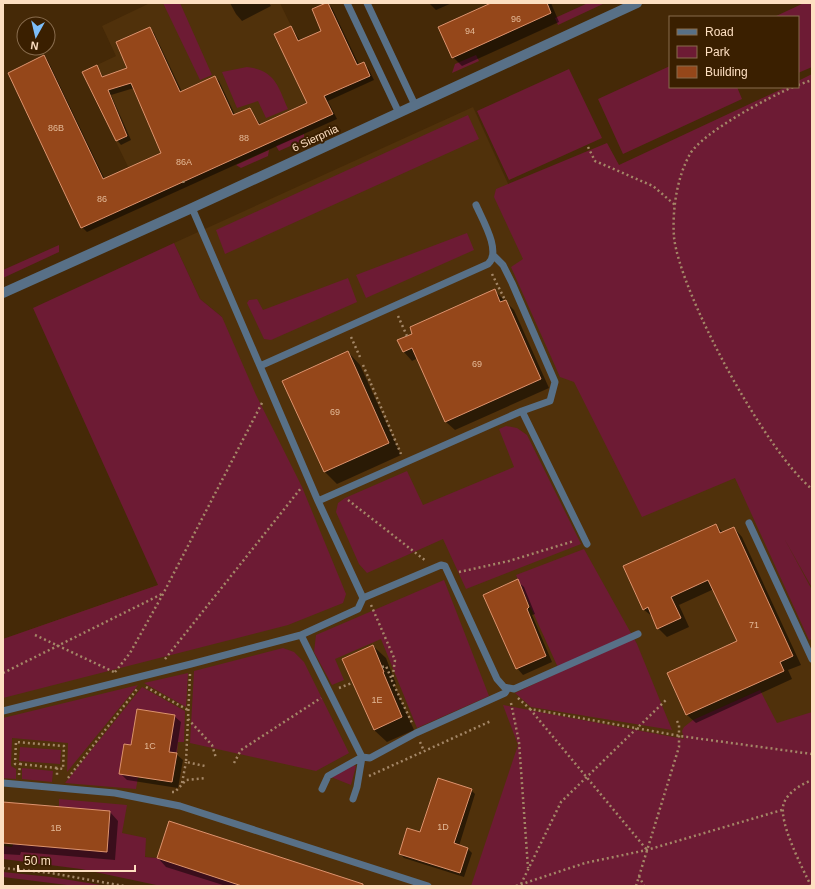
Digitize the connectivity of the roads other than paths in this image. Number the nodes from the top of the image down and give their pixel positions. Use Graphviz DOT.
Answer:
graph roads {
  1 [pos="347,3"];
  2 [pos="368,3"];
  3 [pos="637,3"];
  4 [pos="415,105"];
  5 [pos="399,113"];
  6 [pos="476,205"];
  7 [pos="192,208"];
  8 [pos="493,256"];
  9 [pos="3,293"];
  10 [pos="260,366"];
  11 [pos="522,411"];
  12 [pos="318,501"];
  13 [pos="749,523"];
  14 [pos="585,541"];
  15 [pos="363,598"];
  16 [pos="638,634"];
  17 [pos="301,635"];
  18 [pos="812,659"];
  19 [pos="508,688"];
  20 [pos="3,711"];
  21 [pos="362,757"];
  22 [pos="3,783"];
  23 [pos="322,789"];
  24 [pos="353,799"];
  25 [pos="428,886"];
  1 -- 5 [label="lane"];
  2 -- 4 [label="lane"];
  3 -- 4 [label="street, 6 Sierpnia"];
  4 -- 5 [label="street, 6 Sierpnia"];
  5 -- 7 [label="street, 6 Sierpnia"];
  6 -- 8 [label="lane"];
  7 -- 9 [label="street, 6 Sierpnia"];
  7 -- 10 [label="lane"];
  8 -- 10 [label="lane"];
  8 -- 11 [label="lane"];
  10 -- 12 [label="lane"];
  11 -- 12 [label="lane"];
  11 -- 14 [label="lane"];
  12 -- 15 [label="lane"];
  13 -- 18 [label="lane"];
  15 -- 17 [label="lane"];
  15 -- 19 [label="lane"];
  16 -- 19 [label="lane"];
  17 -- 20 [label="lane"];
  17 -- 21 [label="lane"];
  19 -- 21 [label="lane"];
  21 -- 23 [label="lane"];
  21 -- 24 [label="lane"];
  22 -- 25 [label="lane"];
}
